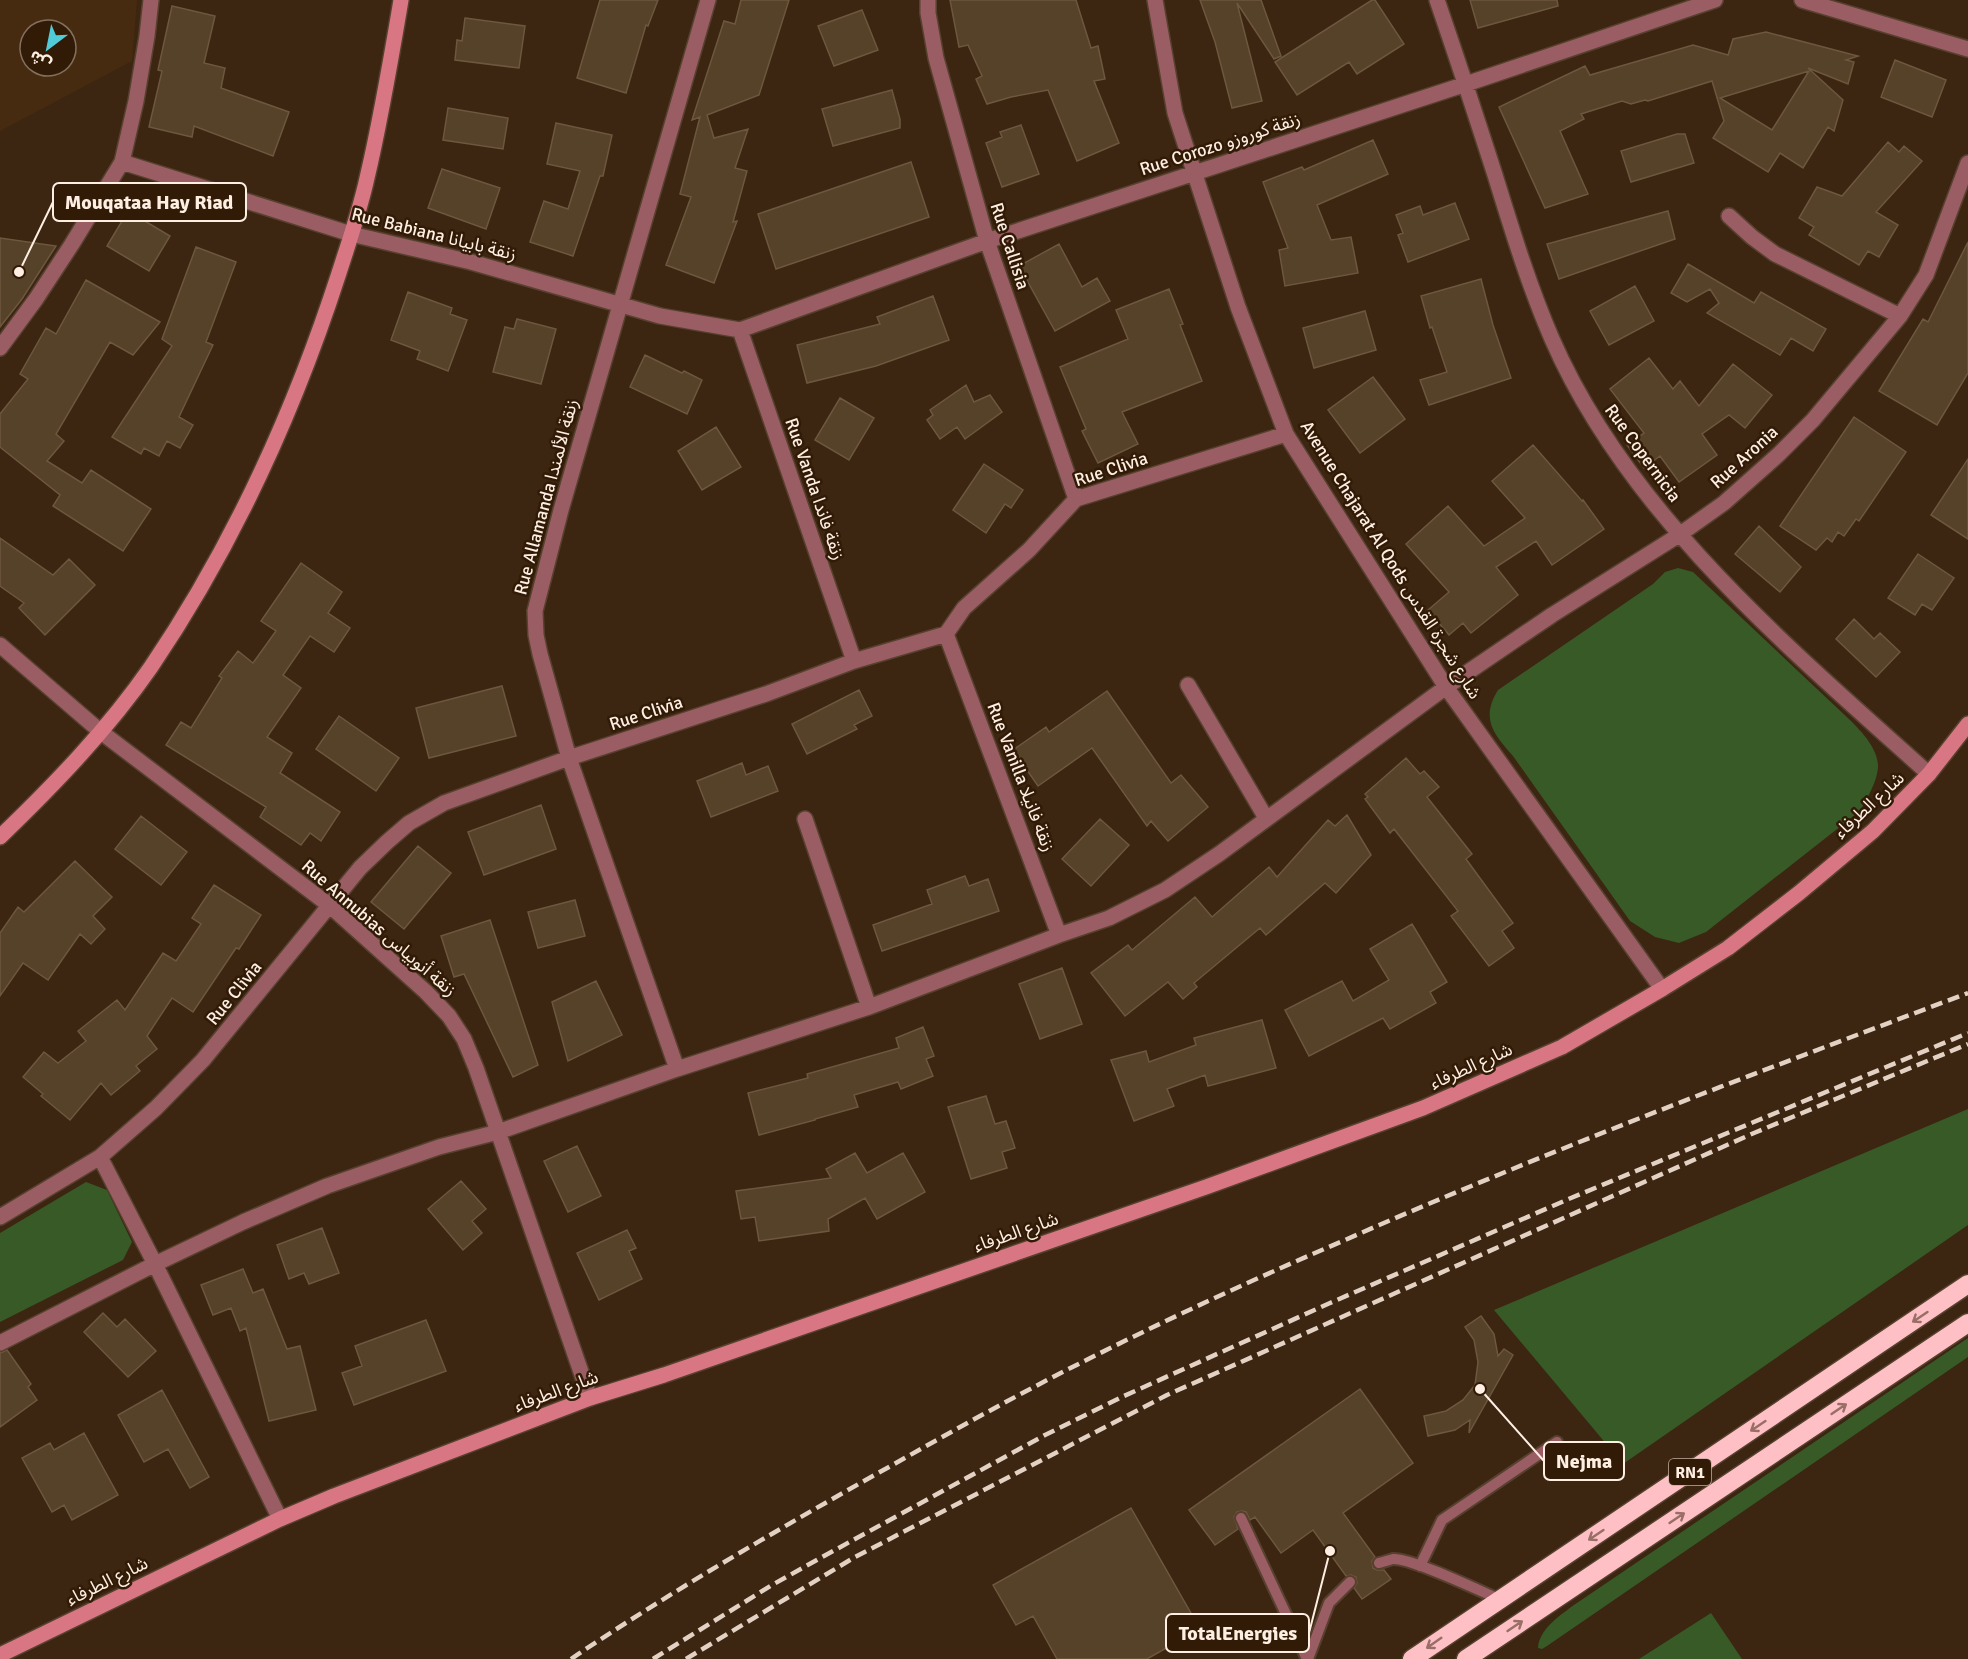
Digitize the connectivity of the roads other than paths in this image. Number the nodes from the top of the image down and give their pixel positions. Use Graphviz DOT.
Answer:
graph roads {
  1 [pos="151,0"];
  2 [pos="401,0"];
  3 [pos="708,0"];
  4 [pos="928,0"];
  5 [pos="1155,0"];
  6 [pos="1437,0"];
  7 [pos="1714,0"];
  8 [pos="1802,0"];
  9 [pos="1968,49"];
  10 [pos="1466,84"];
  11 [pos="122,162"];
  12 [pos="1968,163"];
  13 [pos="1194,174"];
  14 [pos="1729,216"];
  15 [pos="351,234"];
  16 [pos="987,242"];
  17 [pos="621,304"];
  18 [pos="1900,316"];
  19 [pos="740,330"];
  20 [pos="0,348"];
  21 [pos="1286,434"];
  22 [pos="1076,499"];
  23 [pos="1679,535"];
  24 [pos="946,634"];
  25 [pos="0,645"];
  26 [pos="854,661"];
  27 [pos="1188,685"];
  28 [pos="1446,687"];
  29 [pos="1968,724"];
  30 [pos="100,732"];
  31 [pos="569,758"];
  32 [pos="1929,774"];
  33 [pos="1266,818"];
  34 [pos="805,819"];
  35 [pos="0,837"];
  36 [pos="329,905"];
  37 [pos="1059,935"];
  38 [pos="1662,989"];
  39 [pos="869,1007"];
  40 [pos="677,1069"];
  41 [pos="498,1132"];
  42 [pos="100,1157"];
  43 [pos="0,1217"];
  44 [pos="155,1264"];
  45 [pos="1968,1284"];
  46 [pos="1968,1323"];
  47 [pos="0,1343"];
  48 [pos="590,1398"];
  49 [pos="1557,1442"];
  50 [pos="1241,1518"];
  51 [pos="280,1519"];
  52 [pos="1379,1563"];
  53 [pos="1420,1566"];
  54 [pos="1350,1582"];
  55 [pos="1501,1600"];
  56 [pos="0,1655"];
  57 [pos="1308,1659"];
  58 [pos="1412,1659"];
  59 [pos="1468,1659"];
  1 -- 11 [label="street"];
  2 -- 15 [label="street"];
  3 -- 17 [label="street, Rue Allamanda زنقة الألمندا"];
  4 -- 16 [label="street, Rue Callisia"];
  5 -- 13 [label="street, Avenue Chajarat Al Qods شارع شجرة القدس"];
  6 -- 10 [label="street, Rue Copernicia"];
  7 -- 10 [label="street, Rue Corozo زنقة كوروزو"];
  8 -- 9 [label="street"];
  10 -- 13 [label="street, Rue Corozo زنقة كوروزو"];
  10 -- 23 [label="street, Rue Copernicia"];
  11 -- 15 [label="street, Rue Babiana زنقة بابيانا"];
  11 -- 20 [label="street"];
  12 -- 18 [label="street, Rue Aronia"];
  13 -- 16 [label="street, Rue Corozo زنقة كوروزو"];
  13 -- 21 [label="street, Avenue Chajarat Al Qods شارع شجرة القدس"];
  14 -- 18 [label="street"];
  15 -- 17 [label="street, Rue Babiana زنقة بابيانا"];
  15 -- 30 [label="street"];
  16 -- 19 [label="street, Rue Corozo زنقة كوروزو"];
  16 -- 22 [label="street, Rue Callisia"];
  17 -- 19 [label="street, Rue Babiana زنقة بابيانا"];
  17 -- 31 [label="street, Rue Allamanda زنقة الألمندا"];
  18 -- 23 [label="street, Rue Aronia"];
  19 -- 26 [label="street, Rue Vanda زنقة فاندا"];
  21 -- 22 [label="street, Rue Clivia"];
  21 -- 28 [label="street, Avenue Chajarat Al Qods شارع شجرة القدس"];
  22 -- 24 [label="street, Rue Clivia"];
  23 -- 28 [label="street, Rue Aronia"];
  23 -- 32 [label="street, Rue Copernicia"];
  24 -- 26 [label="street, Rue Clivia"];
  24 -- 37 [label="street, Rue Vanilla زنقة فانيلا"];
  25 -- 30 [label="street, Rue Annubias زنقة أنوبياس"];
  26 -- 31 [label="street, Rue Clivia"];
  27 -- 33 [label="street"];
  28 -- 33 [label="street"];
  28 -- 38 [label="street, Avenue Chajarat Al Qods شارع شجرة القدس"];
  29 -- 32 [label="street, شارع الطرفاء"];
  30 -- 35 [label="street"];
  30 -- 36 [label="street, Rue Annubias زنقة أنوبياس"];
  31 -- 36 [label="street, Rue Clivia"];
  31 -- 40 [label="street, Rue Allamanda زنقة الألمندا"];
  32 -- 38 [label="street, شارع الطرفاء"];
  33 -- 37 [label="street"];
  34 -- 39 [label="street"];
  36 -- 41 [label="street, Rue Annubias زنقة أنوبياس"];
  36 -- 42 [label="street, Rue Clivia"];
  37 -- 39 [label="street"];
  38 -- 48 [label="street, شارع الطرفاء"];
  39 -- 40 [label="street"];
  40 -- 41 [label="street"];
  41 -- 44 [label="street"];
  41 -- 48 [label="street, Rue Annubias زنقة أنوبياس"];
  42 -- 43 [label="street, Rue Clivia"];
  42 -- 44 [label="street"];
  44 -- 47 [label="street"];
  44 -- 51 [label="street"];
  45 -- 55 [label="highway, RN1, one-way"];
  59 -- 46 [label="highway, RN1, one-way"];
  48 -- 51 [label="street, شارع الطرفاء"];
  49 -- 53 [label="lane"];
  50 -- 57 [label="lane"];
  51 -- 56 [label="street, شارع الطرفاء"];
  52 -- 53 [label="lane"];
  53 -- 55 [label="lane"];
  54 -- 57 [label="lane"];
  55 -- 58 [label="highway, RN1, one-way"];
}
